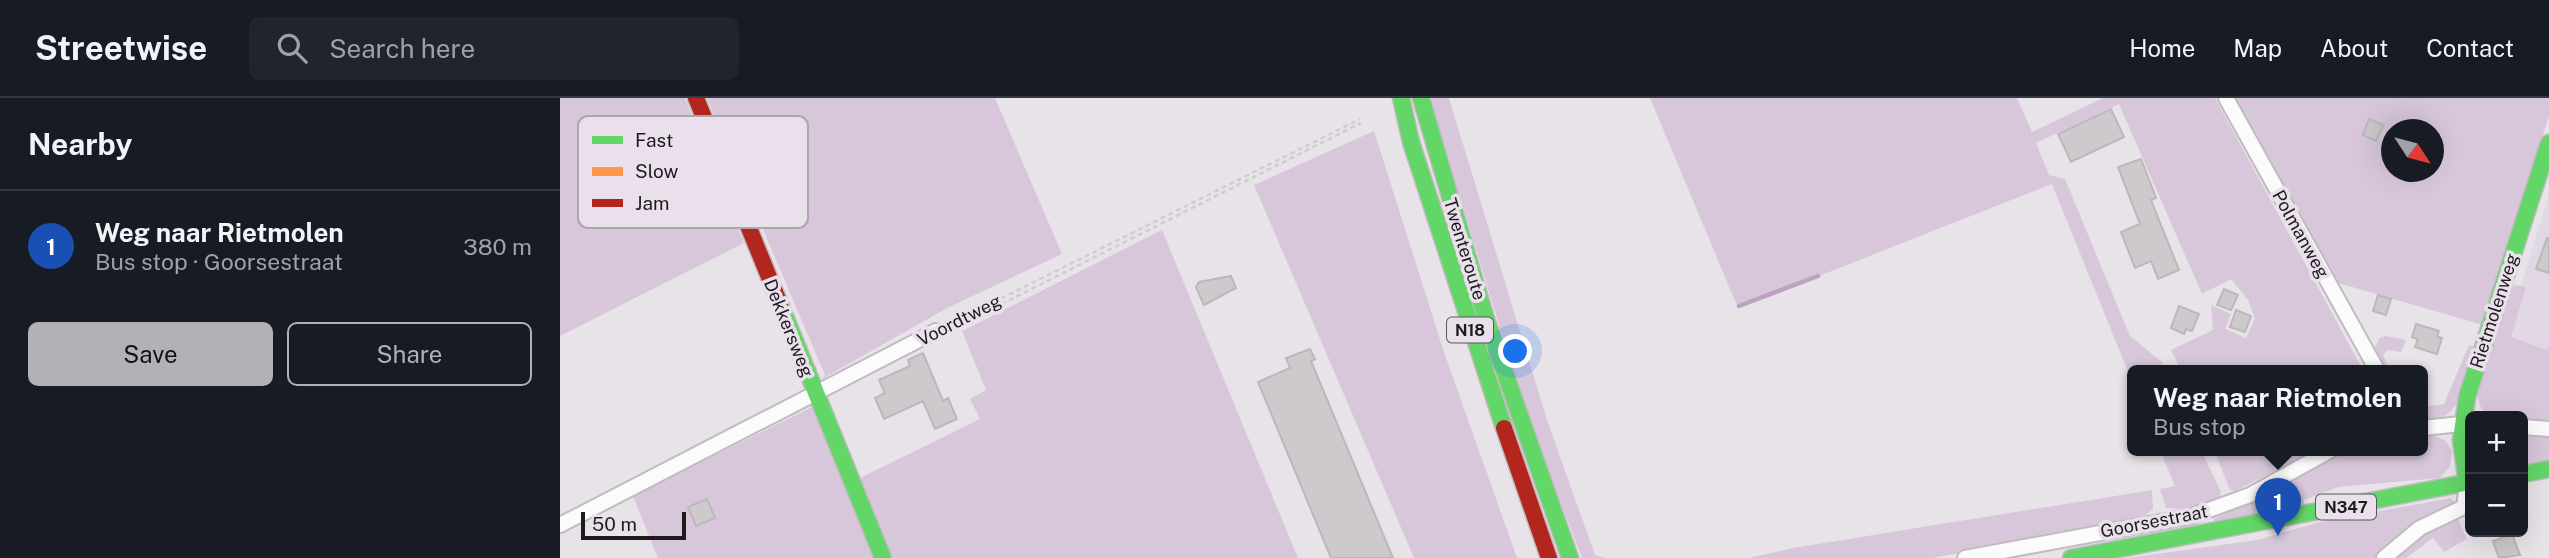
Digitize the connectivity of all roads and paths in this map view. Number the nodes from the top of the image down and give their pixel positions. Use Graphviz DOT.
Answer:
graph roads {
  1 [pos="696,98"];
  2 [pos="725,98"];
  3 [pos="1401,98"];
  4 [pos="1421,98"];
  5 [pos="2226,98"];
  6 [pos="703,116"];
  7 [pos="733,116"];
  8 [pos="1361,121"];
  9 [pos="2549,143"];
  10 [pos="748,228"];
  11 [pos="780,228"];
  12 [pos="936,331"];
  13 [pos="2374,365"];
  14 [pos="844,379"];
  15 [pos="815,394"];
  16 [pos="2466,411"];
  17 [pos="2465,422"];
  18 [pos="2428,427"];
  19 [pos="2528,427"];
  20 [pos="2549,429"];
  21 [pos="2321,456"];
  22 [pos="2331,456"];
  23 [pos="2549,470"];
  24 [pos="2528,473"];
  25 [pos="2465,484"];
  26 [pos="2339,486"];
  27 [pos="2465,502"];
  28 [pos="560,525"];
  29 [pos="2418,530"];
  30 [pos="2259,542"];
  31 [pos="883,558"];
  32 [pos="1549,558"];
  33 [pos="1570,558"];
  34 [pos="1965,558"];
  35 [pos="2071,558"];
  36 [pos="2384,558"];
  1 -- 6 [label="main road, Dekkersweg"];
  2 -- 7 [label="path"];
  3 -- 32 [label="main road, Twenteroute / N18"];
  4 -- 33 [label="main road, Twenteroute / N18"];
  5 -- 13 [label="street, Polmanweg"];
  8 -- 12 [label="path"];
  9 -- 16 [label="main road, Rietmolenweg"];
  10 -- 15 [label="main road, Dekkersweg"];
  11 -- 14 [label="path"];
  12 -- 14 [label="street, Voordtweg"];
  14 -- 15 [label="street, Voordtweg"];
  15 -- 28 [label="street, Voordtweg"];
  15 -- 31 [label="main road, Dekkersweg"];
  17 -- 18 [label="street"];
  19 -- 20 [label="street"];
  21 -- 34 [label="street, Goorsestraat"];
  22 -- 26 [label="path"];
  23 -- 24 [label="main road"];
  25 -- 35 [label="main road, Goorsestraat / N347"];
  27 -- 29 [label="street"];
  29 -- 30 [label="path"];
  29 -- 36 [label="street"];
}
